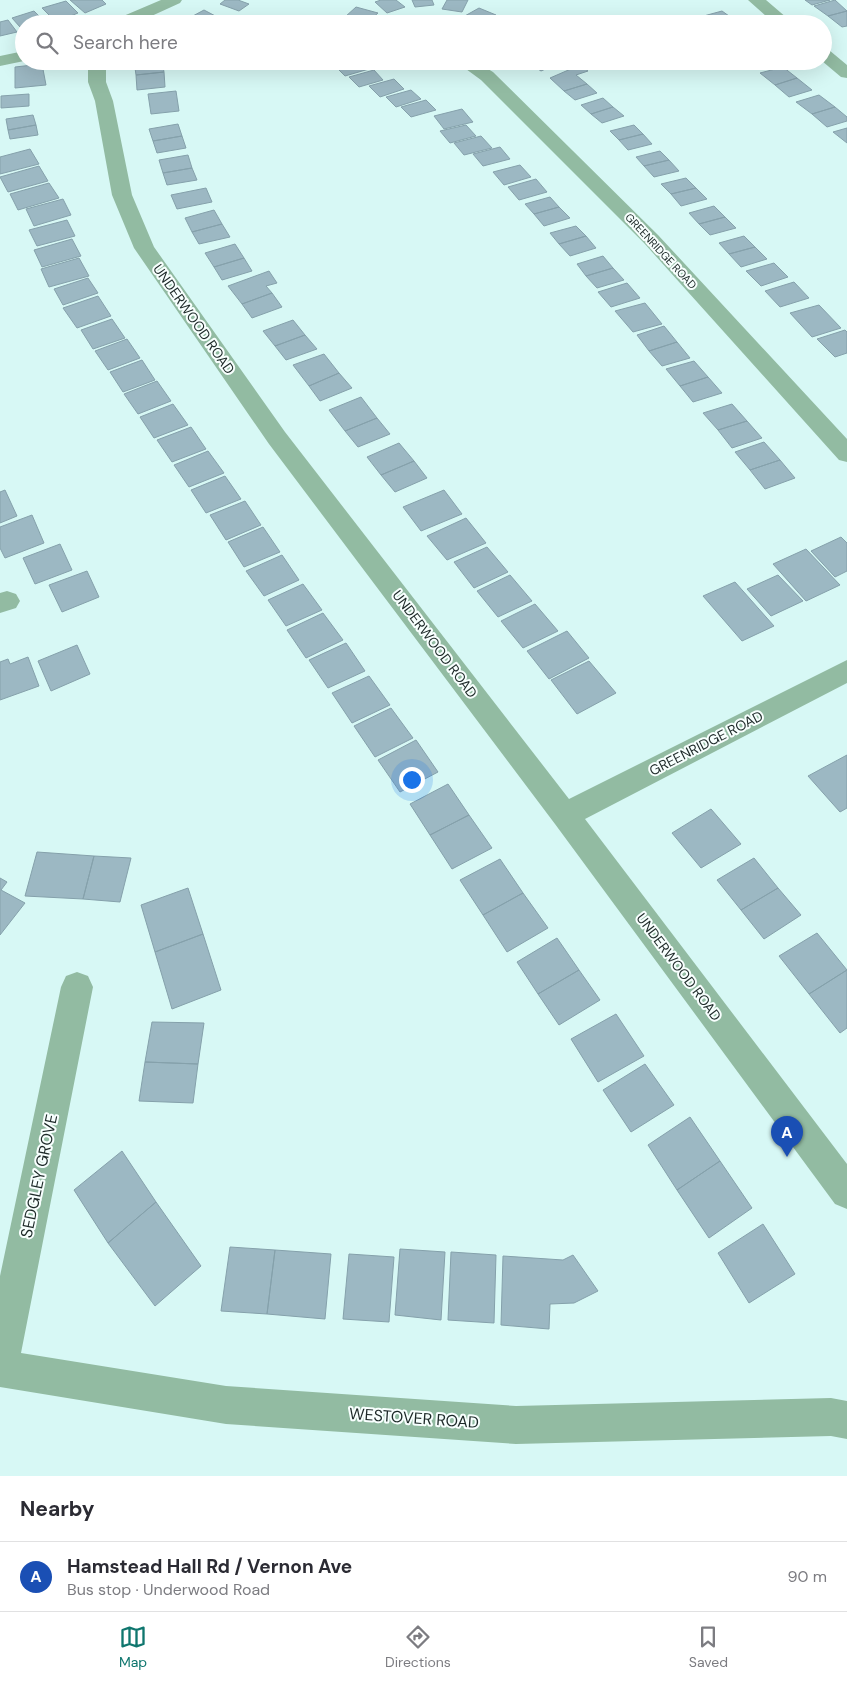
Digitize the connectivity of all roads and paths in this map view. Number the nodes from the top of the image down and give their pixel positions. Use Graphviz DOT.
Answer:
graph roads {
  1 [pos="174,0"];
  2 [pos="756,0"];
  3 [pos="140,15"];
  4 [pos="775,15"];
  5 [pos="15,58"];
  6 [pos="0,61"];
  7 [pos="832,61"];
  8 [pos="97,70"];
  9 [pos="477,70"];
  10 [pos="847,73"];
  11 [pos="847,454"];
  12 [pos="847,671"];
  13 [pos="566,815"];
  14 [pos="77,987"];
  15 [pos="847,1192"];
  16 [pos="0,1364"];
  17 [pos="0,1368"];
  18 [pos="842,1414"];
  1 -- 3 [label="street"];
  2 -- 4 [label="street"];
  5 -- 6 [label="street"];
  7 -- 10 [label="street"];
  8 -- 13 [label="street, UNDERWOOD ROAD"];
  9 -- 11 [label="street, GREENRIDGE ROAD"];
  12 -- 13 [label="street, GREENRIDGE ROAD"];
  13 -- 15 [label="street, UNDERWOOD ROAD"];
  14 -- 16 [label="street, SEDGLEY GROVE"];
  17 -- 18 [label="street, WESTOVER ROAD"];
}
